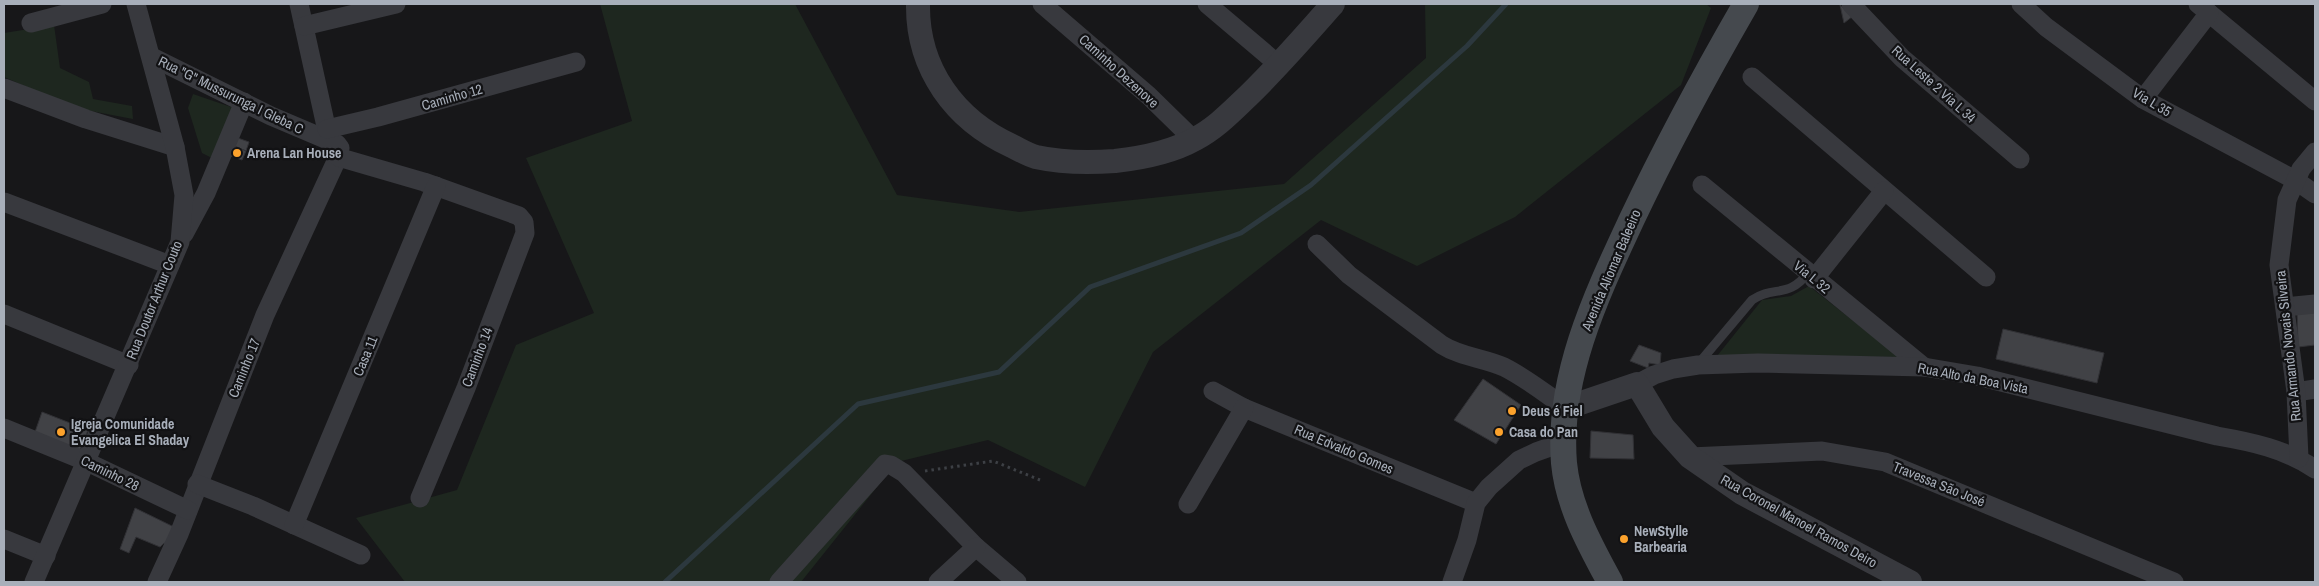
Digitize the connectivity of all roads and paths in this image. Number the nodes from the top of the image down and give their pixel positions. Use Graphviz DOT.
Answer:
graph roads {
  1 [pos="102,4"];
  2 [pos="136,4"];
  3 [pos="298,4"];
  4 [pos="396,4"];
  5 [pos="918,4"];
  6 [pos="1042,4"];
  7 [pos="1207,4"];
  8 [pos="1332,4"];
  9 [pos="1746,4"];
  10 [pos="1851,4"];
  11 [pos="2021,4"];
  12 [pos="2203,8"];
  13 [pos="31,23"];
  14 [pos="304,26"];
  15 [pos="152,57"];
  16 [pos="576,62"];
  17 [pos="1279,66"];
  18 [pos="1752,77"];
  19 [pos="4,88"];
  20 [pos="2143,99"];
  21 [pos="2315,101"];
  22 [pos="244,102"];
  23 [pos="1194,140"];
  24 [pos="333,143"];
  25 [pos="175,147"];
  26 [pos="2315,152"];
  27 [pos="2020,159"];
  28 [pos="2295,180"];
  29 [pos="1702,185"];
  30 [pos="436,186"];
  31 [pos="1884,191"];
  32 [pos="2315,194"];
  33 [pos="4,202"];
  34 [pos="519,216"];
  35 [pos="180,242"];
  36 [pos="1317,244"];
  37 [pos="170,265"];
  38 [pos="1811,276"];
  39 [pos="1986,276"];
  40 [pos="2315,304"];
  41 [pos="2285,307"];
  42 [pos="4,314"];
  43 [pos="128,365"];
  44 [pos="1698,366"];
  45 [pos="1924,366"];
  46 [pos="1638,384"];
  47 [pos="2315,389"];
  48 [pos="1213,391"];
  49 [pos="2296,392"];
  50 [pos="1244,408"];
  51 [pos="1566,408"];
  52 [pos="4,428"];
  53 [pos="1564,442"];
  54 [pos="1690,457"];
  55 [pos="2299,458"];
  56 [pos="85,461"];
  57 [pos="2315,469"];
  58 [pos="904,473"];
  59 [pos="1040,480"];
  60 [pos="197,484"];
  61 [pos="420,498"];
  62 [pos="1476,503"];
  63 [pos="1188,504"];
  64 [pos="188,510"];
  65 [pos="294,525"];
  66 [pos="4,539"];
  67 [pos="976,547"];
  68 [pos="361,555"];
  69 [pos="46,556"];
  70 [pos="34,582"];
  71 [pos="157,582"];
  72 [pos="779,582"];
  73 [pos="938,582"];
  74 [pos="1018,582"];
  75 [pos="1452,582"];
  76 [pos="1610,582"];
  77 [pos="1910,582"];
  78 [pos="2174,582"];
  1 -- 13 [label="street"];
  2 -- 15 [label="street, Rua Doutor Arthur Couto"];
  3 -- 14 [label="street"];
  4 -- 14 [label="street"];
  5 -- 23 [label="street"];
  6 -- 23 [label="street, Caminho Dezenove"];
  7 -- 17 [label="street"];
  8 -- 17 [label="street"];
  9 -- 51 [label="main road, Avenida Aliomar Baleeiro"];
  10 -- 27 [label="street, Rua Leste 2 Via L 34"];
  11 -- 20 [label="street, Via L 35"];
  12 -- 20 [label="street"];
  12 -- 21 [label="street"];
  14 -- 24 [label="street"];
  15 -- 22 [label="street, Rua \"G\" Mussurunga I Gleba C"];
  15 -- 25 [label="street, Rua Doutor Arthur Couto"];
  16 -- 24 [label="street, Caminho 12"];
  17 -- 23 [label="street"];
  18 -- 31 [label="street"];
  19 -- 25 [label="street"];
  20 -- 28 [label="street, Via L 35"];
  22 -- 24 [label="street, Rua \"G\" Mussurunga I Gleba C"];
  22 -- 35 [label="street"];
  24 -- 30 [label="street, Rua \"G\" Mussurunga I Gleba C"];
  24 -- 60 [label="street, Caminho 17"];
  25 -- 35 [label="street, Rua Doutor Arthur Couto"];
  26 -- 28 [label="street, Rua Armando Novais Silveira"];
  28 -- 32 [label="street, Via L 35"];
  28 -- 41 [label="street, Rua Armando Novais Silveira"];
  29 -- 38 [label="street, Via L 32"];
  30 -- 34 [label="street, Rua \"G\" Mussurunga I Gleba C"];
  30 -- 65 [label="street, Casa 11"];
  31 -- 38 [label="street"];
  31 -- 39 [label="street"];
  33 -- 37 [label="street"];
  34 -- 61 [label="street, Caminho 14"];
  35 -- 37 [label="street, Rua Doutor Arthur Couto"];
  36 -- 51 [label="street"];
  37 -- 43 [label="street, Rua Doutor Arthur Couto"];
  38 -- 44 [label="lane"];
  38 -- 45 [label="street, Via L 32"];
  40 -- 41 [label="street"];
  41 -- 49 [label="street, Rua Armando Novais Silveira"];
  42 -- 43 [label="street"];
  43 -- 56 [label="street, Rua Doutor Arthur Couto"];
  44 -- 45 [label="street, Rua Alto da Boa Vista"];
  44 -- 46 [label="street, Rua Alto da Boa Vista"];
  45 -- 55 [label="street, Rua Alto da Boa Vista"];
  46 -- 51 [label="street, Rua Alto da Boa Vista"];
  46 -- 54 [label="street, Rua Coronel Manoel Ramos Deiro"];
  47 -- 49 [label="street"];
  48 -- 50 [label="street, Rua Edvaldo Gomes"];
  49 -- 55 [label="street, Rua Armando Novais Silveira"];
  50 -- 62 [label="street, Rua Edvaldo Gomes"];
  50 -- 63 [label="street"];
  51 -- 53 [label="main road, Avenida Aliomar Baleeiro"];
  52 -- 56 [label="street, Caminho 28"];
  53 -- 62 [label="street"];
  53 -- 76 [label="main road, Avenida Aliomar Baleeiro"];
  54 -- 77 [label="street, Rua Coronel Manoel Ramos Deiro"];
  54 -- 78 [label="street, Travessa São José"];
  55 -- 57 [label="street, Rua Alto da Boa Vista"];
  56 -- 64 [label="street, Caminho 28"];
  56 -- 69 [label="street, Rua Doutor Arthur Couto"];
  58 -- 59 [label="path"];
  58 -- 67 [label="street"];
  58 -- 72 [label="street"];
  60 -- 64 [label="street, Caminho 17"];
  60 -- 65 [label="street"];
  62 -- 75 [label="street"];
  64 -- 71 [label="street, Caminho 17"];
  65 -- 68 [label="street"];
  66 -- 69 [label="street"];
  67 -- 73 [label="street"];
  67 -- 74 [label="street"];
  69 -- 70 [label="street, Rua Doutor Arthur Couto"];
}
